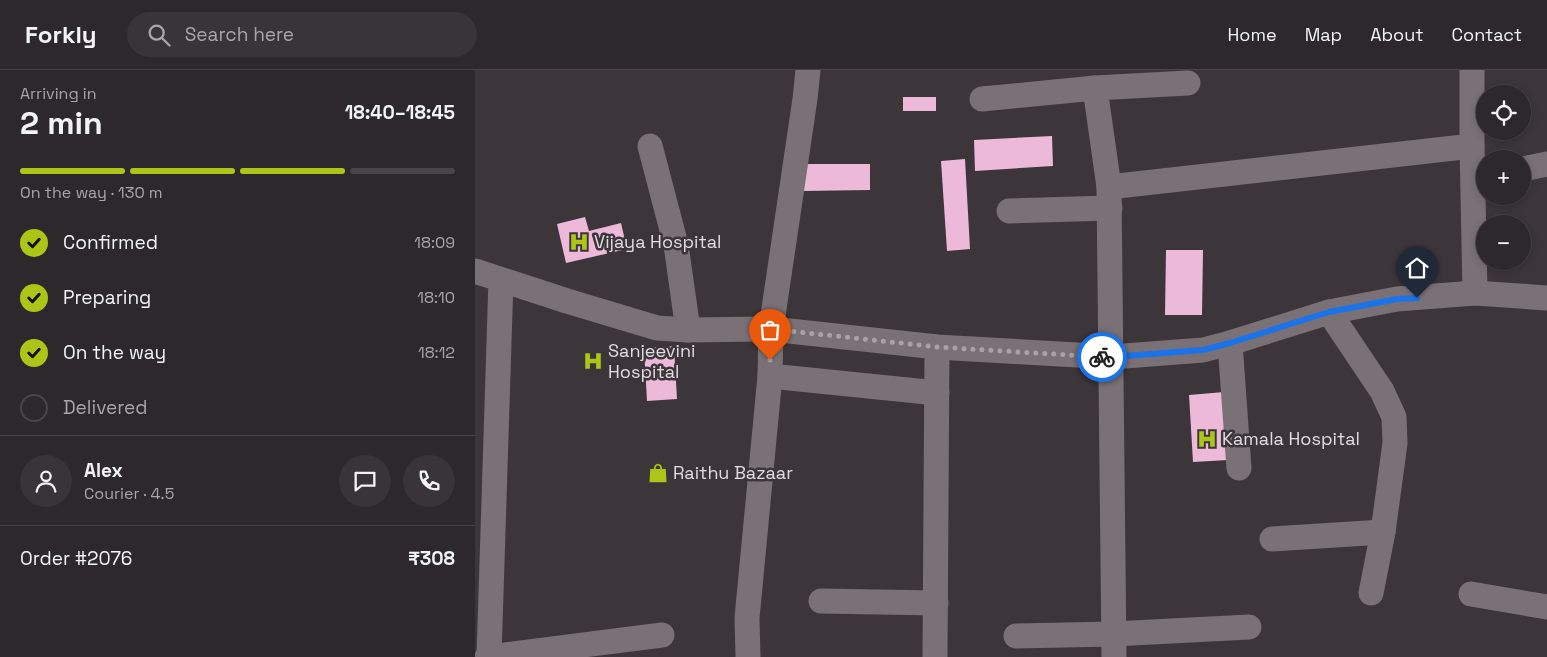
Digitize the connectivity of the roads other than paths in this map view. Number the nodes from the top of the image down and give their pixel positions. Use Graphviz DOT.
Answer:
graph roads {
  1 [pos="807,70"];
  2 [pos="1472,70"];
  3 [pos="1188,83"];
  4 [pos="1095,88"];
  5 [pos="983,99"];
  6 [pos="650,146"];
  7 [pos="1472,146"];
  8 [pos="1476,163"];
  9 [pos="1547,164"];
  10 [pos="1531,167"];
  11 [pos="1110,197"];
  12 [pos="1478,205"];
  13 [pos="1009,211"];
  14 [pos="475,271"];
  15 [pos="501,280"];
  16 [pos="1475,293"];
  17 [pos="1547,298"];
  18 [pos="1329,312"];
  19 [pos="771,329"];
  20 [pos="689,330"];
  21 [pos="1230,343"];
  22 [pos="937,347"];
  23 [pos="1112,357"];
  24 [pos="770,376"];
  25 [pos="937,393"];
  26 [pos="485,416"];
  27 [pos="1239,468"];
  28 [pos="1383,532"];
  29 [pos="1272,538"];
  30 [pos="1371,593"];
  31 [pos="1471,594"];
  32 [pos="821,601"];
  33 [pos="936,603"];
  34 [pos="1547,607"];
  35 [pos="1249,627"];
  36 [pos="662,635"];
  37 [pos="1016,636"];
  38 [pos="1113,646"];
  39 [pos="488,657"];
  40 [pos="748,657"];
  41 [pos="935,657"];
  1 -- 19 [label="street"];
  2 -- 7 [label="street"];
  3 -- 4 [label="street"];
  4 -- 5 [label="street"];
  4 -- 11 [label="street"];
  6 -- 20 [label="street"];
  7 -- 8 [label="street"];
  7 -- 11 [label="street"];
  9 -- 10 [label="street"];
  11 -- 13 [label="street"];
  11 -- 23 [label="street"];
  12 -- 16 [label="street"];
  14 -- 15 [label="street"];
  15 -- 20 [label="street"];
  15 -- 26 [label="street"];
  16 -- 17 [label="street"];
  16 -- 18 [label="street"];
  18 -- 21 [label="street"];
  18 -- 28 [label="street"];
  19 -- 20 [label="street"];
  19 -- 22 [label="street"];
  19 -- 24 [label="street"];
  21 -- 23 [label="street"];
  21 -- 27 [label="street"];
  22 -- 23 [label="street"];
  22 -- 25 [label="street"];
  23 -- 38 [label="street"];
  24 -- 25 [label="street"];
  24 -- 40 [label="street"];
  25 -- 33 [label="street"];
  26 -- 39 [label="street"];
  28 -- 29 [label="street"];
  28 -- 30 [label="street"];
  31 -- 34 [label="street"];
  32 -- 33 [label="street"];
  33 -- 41 [label="street"];
  35 -- 38 [label="street"];
  36 -- 39 [label="street"];
  37 -- 38 [label="street"];
}
